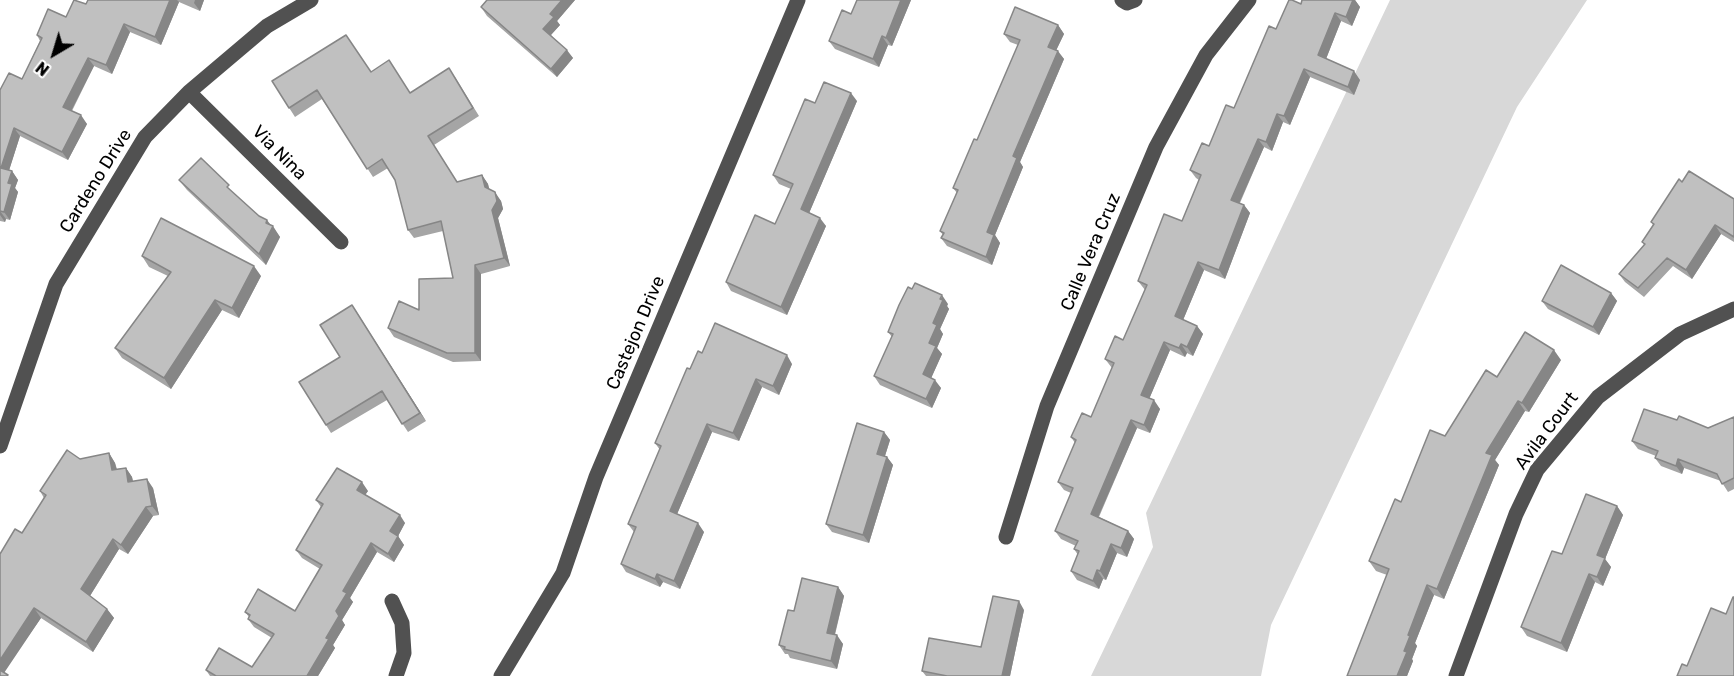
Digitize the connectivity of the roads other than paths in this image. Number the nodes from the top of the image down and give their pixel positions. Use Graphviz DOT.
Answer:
graph roads {
  1 [pos="311,0"];
  2 [pos="798,0"];
  3 [pos="1122,0"];
  4 [pos="1135,0"];
  5 [pos="1249,0"];
  6 [pos="189,92"];
  7 [pos="341,242"];
  8 [pos="1734,309"];
  9 [pos="0,446"];
  10 [pos="1006,537"];
  11 [pos="392,601"];
  12 [pos="396,676"];
  13 [pos="501,676"];
  14 [pos="1456,676"];
  1 -- 6 [label="street, Cardeno Drive"];
  2 -- 13 [label="street, Castejon Drive"];
  3 -- 4 [label="street"];
  5 -- 10 [label="street, Calle Vera Cruz"];
  6 -- 7 [label="street, Via Nina"];
  6 -- 9 [label="street, Cardeno Drive"];
  8 -- 14 [label="street, Avila Court"];
  11 -- 12 [label="street"];
}
